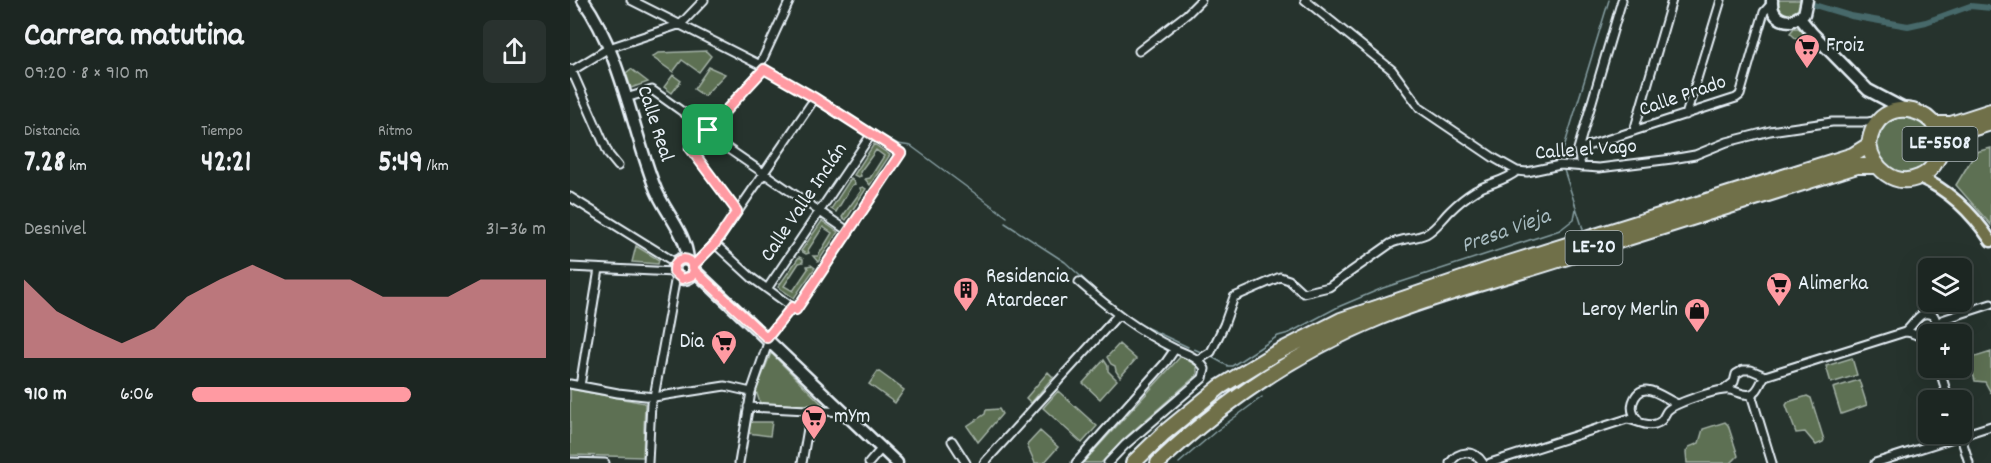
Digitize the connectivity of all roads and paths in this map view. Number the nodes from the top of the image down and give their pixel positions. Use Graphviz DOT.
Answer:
graph roads {
  1 [pos="583,0"];
  2 [pos="631,0"];
  3 [pos="704,0"];
  4 [pos="790,0"];
  5 [pos="1201,0"];
  6 [pos="1305,0"];
  7 [pos="1622,0"];
  8 [pos="1672,0"];
  9 [pos="1721,0"];
  10 [pos="1806,0"];
  11 [pos="1772,2"];
  12 [pos="1800,18"];
  13 [pos="681,24"];
  14 [pos="609,48"];
  15 [pos="1139,51"];
  16 [pos="762,67"];
  17 [pos="571,71"];
  18 [pos="1874,94"];
  19 [pos="626,98"];
  20 [pos="815,98"];
  21 [pos="1904,109"];
  22 [pos="1991,111"];
  23 [pos="1686,115"];
  24 [pos="1882,117"];
  25 [pos="1854,122"];
  26 [pos="1991,123"];
  27 [pos="1934,124"];
  28 [pos="708,130"];
  29 [pos="1634,131"];
  30 [pos="871,135"];
  31 [pos="1870,140"];
  32 [pos="1578,148"];
  33 [pos="1937,157"];
  34 [pos="618,166"];
  35 [pos="1581,166"];
  36 [pos="1877,166"];
  37 [pos="1517,171"];
  38 [pos="764,172"];
  39 [pos="1918,177"];
  40 [pos="1942,189"];
  41 [pos="570,197"];
  42 [pos="737,211"];
  43 [pos="820,211"];
  44 [pos="848,231"];
  45 [pos="1991,241"];
  46 [pos="715,244"];
  47 [pos="664,255"];
  48 [pos="692,265"];
  49 [pos="570,267"];
  50 [pos="599,270"];
  51 [pos="676,270"];
  52 [pos="660,273"];
  53 [pos="1079,282"];
  54 [pos="767,289"];
  55 [pos="1422,303"];
  56 [pos="1991,304"];
  57 [pos="792,307"];
  58 [pos="1380,307"];
  59 [pos="1118,315"];
  60 [pos="1939,322"];
  61 [pos="1914,329"];
  62 [pos="1918,334"];
  63 [pos="768,339"];
  64 [pos="1175,349"];
  65 [pos="1198,360"];
  66 [pos="1761,378"];
  67 [pos="570,384"];
  68 [pos="580,386"];
  69 [pos="1735,386"];
  70 [pos="751,392"];
  71 [pos="1750,394"];
  72 [pos="654,397"];
  73 [pos="1666,400"];
  74 [pos="1678,404"];
  75 [pos="748,407"];
  76 [pos="811,411"];
  77 [pos="1633,411"];
  78 [pos="1667,411"];
  79 [pos="844,412"];
  80 [pos="1628,419"];
  81 [pos="1638,420"];
  82 [pos="1991,426"];
  83 [pos="1972,432"];
  84 [pos="951,441"];
  85 [pos="1933,444"];
  86 [pos="1963,444"];
  87 [pos="882,448"];
  88 [pos="570,462"];
  89 [pos="605,463"];
  90 [pos="648,463"];
  91 [pos="739,463"];
  92 [pos="802,463"];
  93 [pos="869,463"];
  94 [pos="897,463"];
  95 [pos="966,463"];
  96 [pos="984,463"];
  97 [pos="1076,463"];
  98 [pos="1108,463"];
  99 [pos="1134,463"];
  100 [pos="1145,463"];
  101 [pos="1158,463"];
  102 [pos="1170,463"];
  103 [pos="1450,463"];
  104 [pos="1483,463"];
  105 [pos="1490,463"];
  106 [pos="1772,463"];
  107 [pos="1875,463"];
  108 [pos="1969,463"];
  1 -- 14 [label="street, Calle Real"];
  2 -- 13 [label="street"];
  3 -- 13 [label="street"];
  4 -- 16 [label="street"];
  5 -- 15 [label="street"];
  6 -- 37 [label="street, Calle el Vago"];
  7 -- 32 [label="street"];
  8 -- 29 [label="street"];
  9 -- 23 [label="street"];
  10 -- 12 [label="street"];
  11 -- 12 [label="street"];
  11 -- 23 [label="street, Calle Prado"];
  12 -- 18 [label="street, LE-5508"];
  13 -- 14 [label="street"];
  13 -- 16 [label="street"];
  14 -- 17 [label="street"];
  14 -- 19 [label="street, Calle Real"];
  16 -- 20 [label="street"];
  16 -- 28 [label="street"];
  17 -- 34 [label="street"];
  18 -- 21 [label="street, LE-5508"];
  18 -- 24 [label="street, LE-5508"];
  19 -- 28 [label="street"];
  19 -- 48 [label="street, Calle Real"];
  20 -- 30 [label="street"];
  20 -- 38 [label="street"];
  21 -- 24 [label="highway, LE-5508"];
  21 -- 27 [label="highway, LE-5508"];
  22 -- 27 [label="highway"];
  23 -- 29 [label="street, Calle Prado"];
  24 -- 25 [label="street, Calle el Vago"];
  24 -- 31 [label="highway, LE-5508"];
  25 -- 31 [label="street"];
  25 -- 35 [label="street, Calle el Vago"];
  26 -- 33 [label="highway"];
  27 -- 33 [label="highway, LE-5508"];
  28 -- 38 [label="street"];
  28 -- 42 [label="street"];
  29 -- 32 [label="street, Calle Prado"];
  30 -- 43 [label="street, Calle Valle Inclán"];
  30 -- 44 [label="street"];
  31 -- 36 [label="highway, LE-5508"];
  31 -- 58 [label="highway, LE-20"];
  32 -- 35 [label="street"];
  33 -- 39 [label="highway, LE-5508"];
  33 -- 40 [label="main road"];
  35 -- 37 [label="street, Calle el Vago"];
  36 -- 39 [label="highway, LE-5508"];
  36 -- 55 [label="highway, LE-20"];
  37 -- 65 [label="street"];
  38 -- 42 [label="street"];
  38 -- 43 [label="street"];
  39 -- 40 [label="main road"];
  40 -- 45 [label="main road"];
  41 -- 47 [label="street"];
  42 -- 46 [label="street"];
  43 -- 44 [label="street"];
  43 -- 54 [label="street, Calle Valle Inclán"];
  44 -- 57 [label="street"];
  46 -- 48 [label="street"];
  46 -- 54 [label="street"];
  47 -- 51 [label="street"];
  47 -- 52 [label="street"];
  48 -- 51 [label="street"];
  48 -- 51 [label="street"];
  48 -- 63 [label="street"];
  49 -- 50 [label="street"];
  50 -- 52 [label="street"];
  50 -- 68 [label="street"];
  51 -- 52 [label="street"];
  51 -- 72 [label="street"];
  53 -- 59 [label="street"];
  54 -- 57 [label="street"];
  55 -- 101 [label="highway, LE-20"];
  55 -- 102 [label="highway"];
  56 -- 60 [label="street"];
  57 -- 63 [label="street"];
  58 -- 99 [label="highway"];
  58 -- 100 [label="highway, LE-20"];
  59 -- 64 [label="street"];
  59 -- 96 [label="street"];
  60 -- 61 [label="street"];
  61 -- 62 [label="street"];
  61 -- 66 [label="street"];
  63 -- 70 [label="street"];
  63 -- 79 [label="street"];
  64 -- 65 [label="street"];
  64 -- 97 [label="street"];
  65 -- 98 [label="street"];
  66 -- 69 [label="street"];
  66 -- 71 [label="street"];
  67 -- 68 [label="street"];
  68 -- 72 [label="street"];
  69 -- 71 [label="street"];
  69 -- 74 [label="street"];
  70 -- 72 [label="street"];
  70 -- 75 [label="street"];
  71 -- 106 [label="street"];
  72 -- 90 [label="street"];
  73 -- 74 [label="street"];
  73 -- 77 [label="street"];
  73 -- 78 [label="street"];
  74 -- 78 [label="street"];
  75 -- 76 [label="street"];
  75 -- 91 [label="street"];
  76 -- 79 [label="street"];
  76 -- 92 [label="street"];
  77 -- 80 [label="street"];
  77 -- 81 [label="street"];
  78 -- 81 [label="street"];
  79 -- 87 [label="street"];
  80 -- 81 [label="street"];
  80 -- 105 [label="street"];
  82 -- 83 [label="street"];
  84 -- 95 [label="street"];
  85 -- 107 [label="street"];
  86 -- 108 [label="street"];
  87 -- 93 [label="street"];
  87 -- 94 [label="street"];
  88 -- 89 [label="street"];
  103 -- 104 [label="street"];
}
